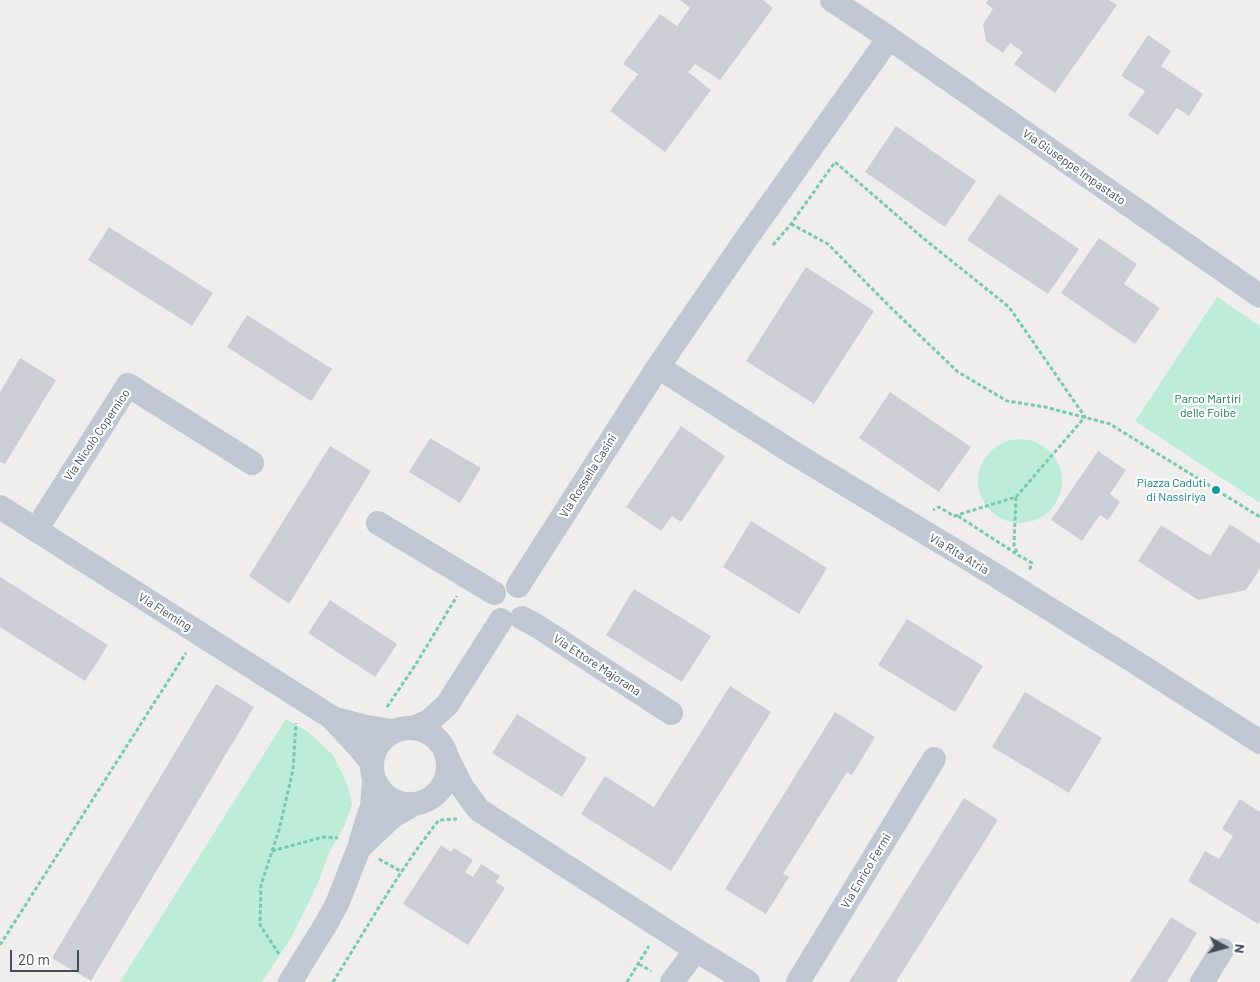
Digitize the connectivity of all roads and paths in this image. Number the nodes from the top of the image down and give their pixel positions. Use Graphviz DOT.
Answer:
graph roads {
  1 [pos="832,0"];
  2 [pos="889,38"];
  3 [pos="791,224"];
  4 [pos="746,239"];
  5 [pos="1260,296"];
  6 [pos="658,367"];
  7 [pos="1085,417"];
  8 [pos="252,463"];
  9 [pos="0,507"];
  10 [pos="958,516"];
  11 [pos="1260,516"];
  12 [pos="378,523"];
  13 [pos="909,523"];
  14 [pos="36,530"];
  15 [pos="1018,556"];
  16 [pos="467,577"];
  17 [pos="518,586"];
  18 [pos="494,593"];
  19 [pos="512,619"];
  20 [pos="199,633"];
  21 [pos="292,693"];
  22 [pos="446,705"];
  23 [pos="671,713"];
  24 [pos="331,717"];
  25 [pos="396,724"];
  26 [pos="436,738"];
  27 [pos="1260,742"];
  28 [pos="448,759"];
  29 [pos="934,759"];
  30 [pos="373,772"];
  31 [pos="421,802"];
  32 [pos="479,810"];
  33 [pos="424,839"];
  34 [pos="359,848"];
  35 [pos="272,851"];
  36 [pos="0,946"];
  37 [pos="696,950"];
  38 [pos="1222,950"];
  39 [pos="295,974"];
  40 [pos="333,982"];
  41 [pos="672,982"];
  42 [pos="748,982"];
  43 [pos="798,982"];
  44 [pos="1202,982"];
  1 -- 2 [label="street, Via Giuseppe Impastato"];
  2 -- 4 [label="street"];
  2 -- 5 [label="street, Via Giuseppe Impastato"];
  3 -- 4 [label="path"];
  3 -- 7 [label="path"];
  3 -- 7 [label="path"];
  4 -- 6 [label="street"];
  6 -- 13 [label="street, Via Rita Atria"];
  6 -- 17 [label="street, Via Rossella Casini"];
  7 -- 10 [label="path"];
  7 -- 11 [label="path"];
  8 -- 14 [label="street, Via Nicolò Copernico"];
  9 -- 14 [label="street, Via Fleming"];
  10 -- 13 [label="path"];
  10 -- 15 [label="path"];
  12 -- 16 [label="street"];
  13 -- 27 [label="street, Via Rita Atria"];
  14 -- 20 [label="street, Via Fleming"];
  16 -- 18 [label="street"];
  16 -- 25 [label="path"];
  17 -- 18 [label="street"];
  17 -- 19 [label="street"];
  18 -- 19 [label="street"];
  19 -- 22 [label="street"];
  19 -- 23 [label="street, Via Ettore Majorana"];
  20 -- 21 [label="street, Via Fleming"];
  20 -- 36 [label="path"];
  21 -- 24 [label="street, Via Fleming"];
  21 -- 35 [label="path"];
  22 -- 25 [label="street"];
  22 -- 26 [label="street"];
  24 -- 25 [label="street, Via Fleming"];
  24 -- 30 [label="street, Via Fleming"];
  25 -- 26 [label="street"];
  25 -- 30 [label="street"];
  26 -- 28 [label="street"];
  28 -- 31 [label="street"];
  28 -- 32 [label="street"];
  29 -- 43 [label="street, Via Enrico Fermi"];
  30 -- 31 [label="street"];
  30 -- 34 [label="street"];
  31 -- 32 [label="street"];
  31 -- 34 [label="street"];
  32 -- 37 [label="street"];
  33 -- 40 [label="path"];
  34 -- 35 [label="path"];
  34 -- 39 [label="street"];
  35 -- 39 [label="path"];
  37 -- 41 [label="street"];
  37 -- 42 [label="street"];
  38 -- 44 [label="street"];
}
